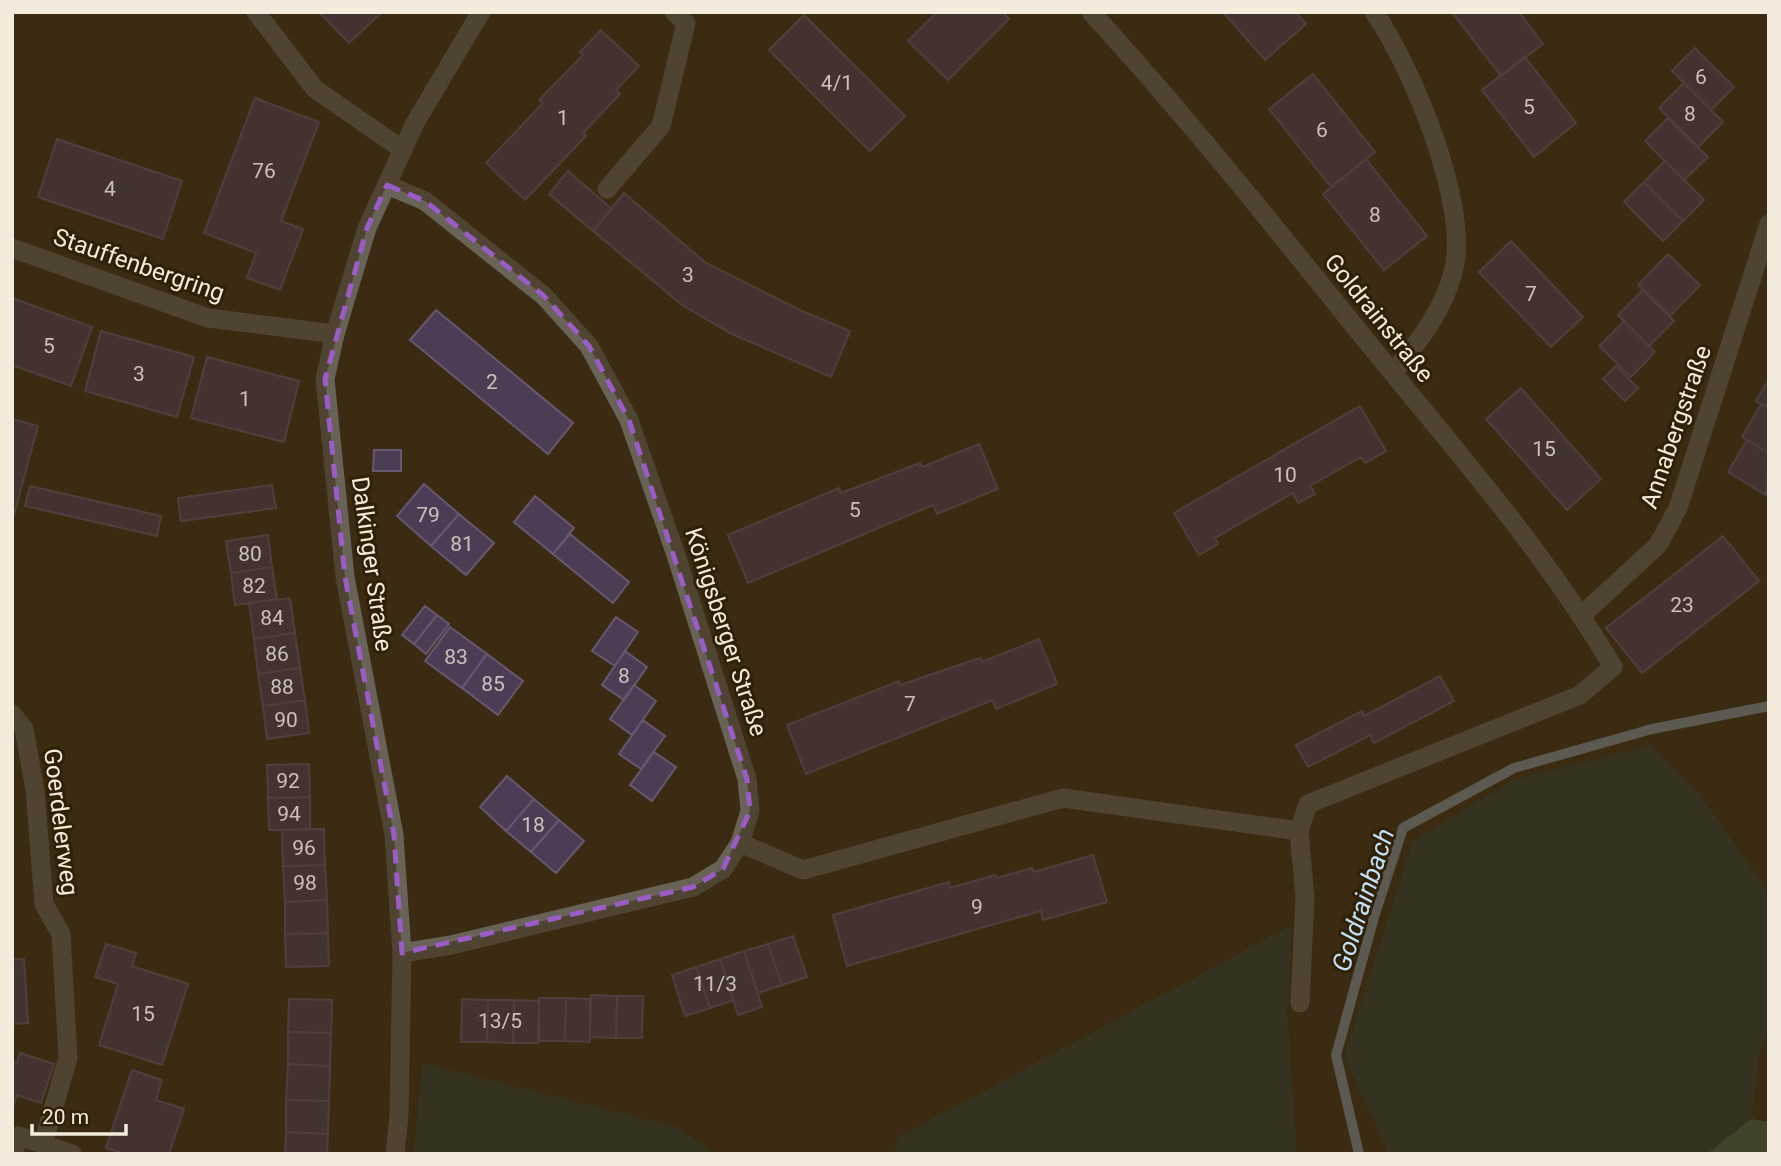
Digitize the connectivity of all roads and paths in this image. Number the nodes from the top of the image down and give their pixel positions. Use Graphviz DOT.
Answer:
graph roads {
  1 [pos="256,12"];
  2 [pos="481,12"];
  3 [pos="674,12"];
  4 [pos="1091,12"];
  5 [pos="1374,12"];
  6 [pos="403,150"];
  7 [pos="387,186"];
  8 [pos="607,189"];
  9 [pos="1769,224"];
  10 [pos="12,248"];
  11 [pos="1761,277"];
  12 [pos="335,334"];
  13 [pos="1392,373"];
  14 [pos="1582,615"];
  15 [pos="12,713"];
  16 [pos="1299,831"];
  17 [pos="740,843"];
  18 [pos="402,953"];
  19 [pos="1300,1003"];
  20 [pos="43,1144"];
  21 [pos="13,1154"];
  22 [pos="72,1154"];
  23 [pos="395,1154"];
  1 -- 6 [label="street"];
  2 -- 6 [label="street, Dalkinger Straße"];
  3 -- 8 [label="street"];
  4 -- 13 [label="street, Goldrainstraße"];
  5 -- 13 [label="street"];
  6 -- 7 [label="street, Dalkinger Straße"];
  7 -- 12 [label="street, Dalkinger Straße"];
  7 -- 17 [label="street, Königsberger Straße"];
  9 -- 11 [label="street, Annabergstraße"];
  10 -- 12 [label="street, Stauffenbergring"];
  11 -- 14 [label="street, Annabergstraße"];
  12 -- 18 [label="street, Dalkinger Straße"];
  13 -- 14 [label="street, Goldrainstraße"];
  14 -- 16 [label="street, Goldrainstraße"];
  15 -- 20 [label="street, Goerdelerweg"];
  16 -- 17 [label="street"];
  16 -- 19 [label="street"];
  17 -- 18 [label="street, Königsberger Straße"];
  18 -- 23 [label="street, Dalkinger Straße"];
  20 -- 21 [label="street"];
  20 -- 22 [label="street"];
}
